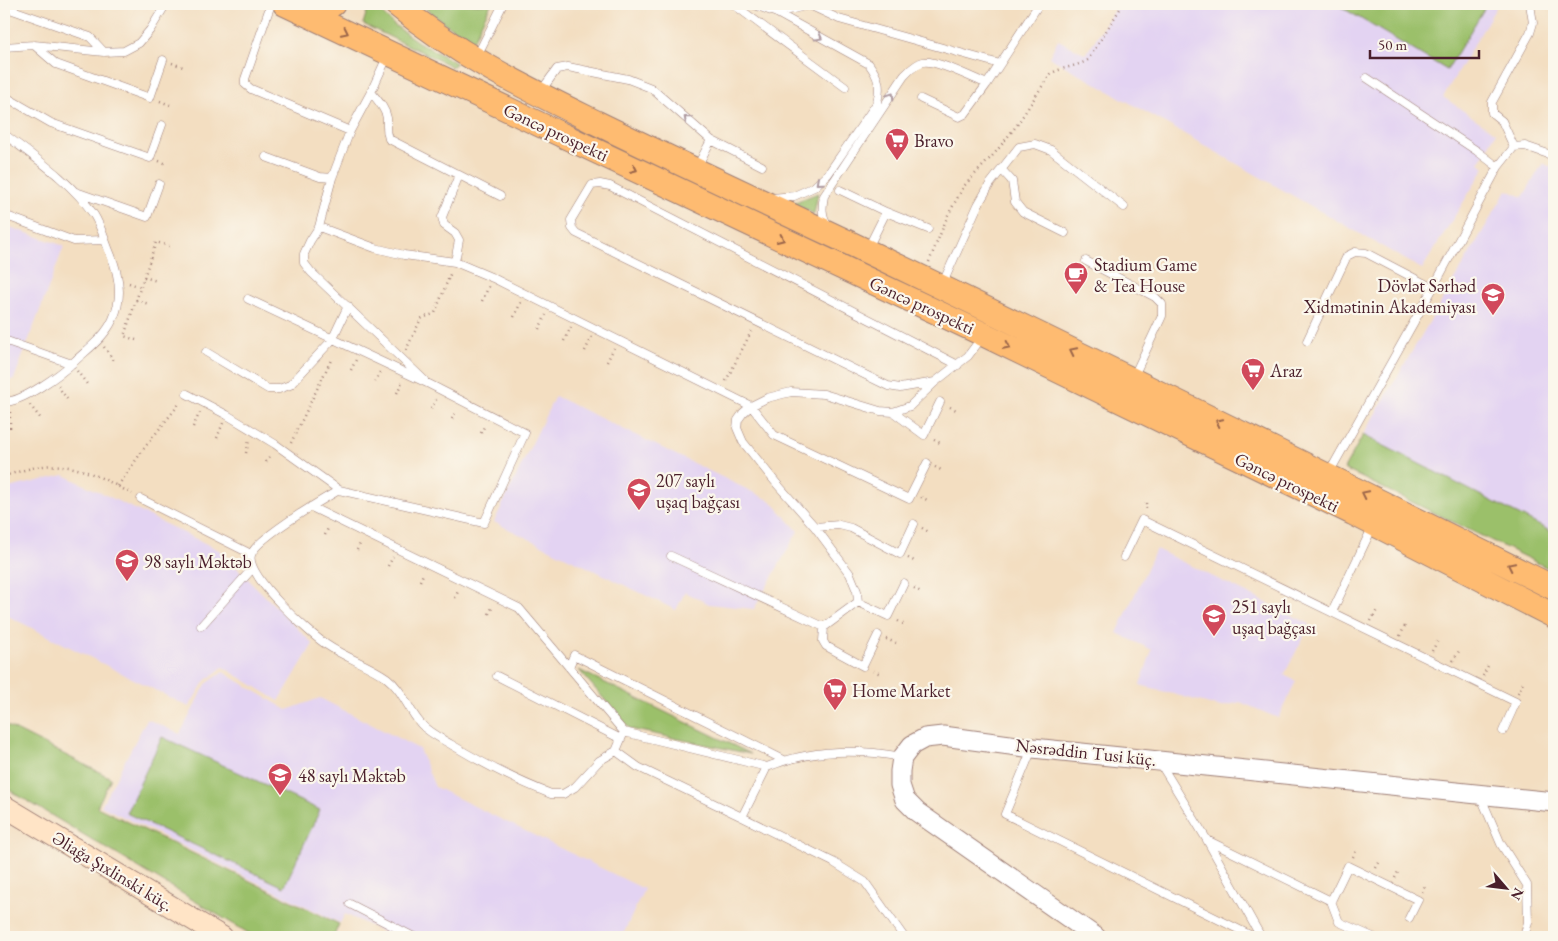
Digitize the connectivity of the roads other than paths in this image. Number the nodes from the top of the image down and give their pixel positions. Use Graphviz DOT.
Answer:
graph roads {
  1 [pos="166,4"];
  2 [pos="271,4"];
  3 [pos="285,4"];
  4 [pos="290,4"];
  5 [pos="333,4"];
  6 [pos="396,4"];
  7 [pos="503,4"];
  8 [pos="733,4"];
  9 [pos="752,4"];
  10 [pos="808,4"];
  11 [pos="1039,4"];
  12 [pos="1530,4"];
  13 [pos="4,7"];
  14 [pos="776,13"];
  15 [pos="34,45"];
  16 [pos="4,47"];
  17 [pos="104,52"];
  18 [pos="389,53"];
  19 [pos="163,60"];
  20 [pos="475,60"];
  21 [pos="1000,64"];
  22 [pos="1367,78"];
  23 [pos="987,84"];
  24 [pos="845,87"];
  25 [pos="371,92"];
  26 [pos="539,94"];
  27 [pos="4,96"];
  28 [pos="920,99"];
  29 [pos="162,125"];
  30 [pos="350,131"];
  31 [pos="4,134"];
  32 [pos="711,140"];
  33 [pos="1514,146"];
  34 [pos="1554,156"];
  35 [pos="266,157"];
  36 [pos="762,166"];
  37 [pos="1498,167"];
  38 [pos="1001,169"];
  39 [pos="696,171"];
  40 [pos="459,175"];
  41 [pos="332,178"];
  42 [pos="159,184"];
  43 [pos="840,190"];
  44 [pos="74,192"];
  45 [pos="500,196"];
  46 [pos="757,199"];
  47 [pos="1124,207"];
  48 [pos="886,212"];
  49 [pos="4,215"];
  50 [pos="319,227"];
  51 [pos="928,229"];
  52 [pos="1065,233"];
  53 [pos="105,240"];
  54 [pos="842,240"];
  55 [pos="866,251"];
  56 [pos="1086,260"];
  57 [pos="455,262"];
  58 [pos="941,288"];
  59 [pos="1433,288"];
  60 [pos="248,299"];
  61 [pos="348,306"];
  62 [pos="985,335"];
  63 [pos="4,340"];
  64 [pos="336,341"];
  65 [pos="1307,341"];
  66 [pos="206,352"];
  67 [pos="72,364"];
  68 [pos="958,365"];
  69 [pos="1132,379"];
  70 [pos="935,382"];
  71 [pos="429,384"];
  72 [pos="187,394"];
  73 [pos="7,402"];
  74 [pos="940,402"];
  75 [pos="751,406"];
  76 [pos="893,412"];
  77 [pos="927,463"];
  78 [pos="1323,486"];
  79 [pos="339,490"];
  80 [pos="141,499"];
  81 [pos="311,507"];
  82 [pos="914,524"];
  83 [pos="1374,524"];
  84 [pos="815,527"];
  85 [pos="251,554"];
  86 [pos="671,556"];
  87 [pos="1124,556"];
  88 [pos="252,568"];
  89 [pos="904,583"];
  90 [pos="1554,588"];
  91 [pos="858,602"];
  92 [pos="1332,612"];
  93 [pos="1554,616"];
  94 [pos="200,626"];
  95 [pos="824,627"];
  96 [pos="878,635"];
  97 [pos="569,667"];
  98 [pos="497,676"];
  99 [pos="1503,731"];
  100 [pos="622,735"];
  101 [pos="1032,748"];
  102 [pos="616,751"];
  103 [pos="902,758"];
  104 [pos="784,760"];
  105 [pos="1158,760"];
  106 [pos="766,767"];
  107 [pos="1479,793"];
  108 [pos="1554,802"];
  109 [pos="4,806"];
  110 [pos="742,818"];
  111 [pos="1207,840"];
  112 [pos="1331,901"];
  113 [pos="350,904"];
  114 [pos="1409,918"];
  115 [pos="222,937"];
  116 [pos="414,937"];
  117 [pos="904,937"];
  118 [pos="1096,937"];
  119 [pos="1254,937"];
  120 [pos="1261,937"];
  121 [pos="1373,937"];
  122 [pos="1524,937"];
  1 -- 17 [label="lane"];
  2 -- 30 [label="lane"];
  3 -- 18 [label="main road, Gəncə prospekti, one-way"];
  4 -- 5 [label="main road"];
  6 -- 20 [label="main road, Gəncə prospekti"];
  7 -- 20 [label="lane"];
  8 -- 24 [label="lane"];
  9 -- 14 [label="lane"];
  10 -- 14 [label="lane"];
  10 -- 21 [label="lane"];
  11 -- 21 [label="lane"];
  12 -- 33 [label="lane"];
  13 -- 17 [label="lane"];
  14 -- 46 [label="lane, one-way"];
  15 -- 16 [label="lane"];
  15 -- 17 [label="lane"];
  15 -- 19 [label="lane"];
  18 -- 25 [label="lane"];
  18 -- 62 [label="main road, Gəncə prospekti, one-way"];
  20 -- 26 [label="main road, Gəncə prospekti"];
  21 -- 23 [label="lane"];
  22 -- 37 [label="lane"];
  23 -- 28 [label="lane"];
  54 -- 23 [label="lane, one-way"];
  25 -- 30 [label="lane"];
  25 -- 40 [label="lane"];
  32 -- 26 [label="lane, one-way"];
  26 -- 39 [label="main road, Gəncə prospekti"];
  27 -- 29 [label="lane"];
  30 -- 41 [label="lane"];
  31 -- 44 [label="lane"];
  32 -- 36 [label="lane"];
  32 -- 39 [label="lane"];
  33 -- 34 [label="lane"];
  33 -- 37 [label="lane"];
  35 -- 41 [label="lane"];
  37 -- 59 [label="lane"];
  38 -- 47 [label="lane"];
  38 -- 52 [label="lane"];
  38 -- 58 [label="lane"];
  39 -- 46 [label="main road, Gəncə prospekti"];
  40 -- 45 [label="lane"];
  40 -- 57 [label="lane"];
  41 -- 50 [label="lane"];
  42 -- 44 [label="lane"];
  43 -- 48 [label="lane"];
  44 -- 53 [label="lane"];
  46 -- 54 [label="main road, Gəncə prospekti"];
  48 -- 51 [label="lane"];
  48 -- 55 [label="lane"];
  49 -- 53 [label="lane"];
  50 -- 57 [label="lane"];
  50 -- 61 [label="lane"];
  53 -- 67 [label="lane"];
  54 -- 55 [label="main road, Gəncə prospekti"];
  55 -- 58 [label="main road, Gəncə prospekti"];
  56 -- 69 [label="lane"];
  57 -- 75 [label="lane"];
  69 -- 58 [label="main road, Gəncə prospekti, one-way"];
  59 -- 65 [label="lane"];
  59 -- 78 [label="lane"];
  60 -- 64 [label="lane"];
  61 -- 64 [label="lane"];
  61 -- 71 [label="lane"];
  62 -- 68 [label="lane"];
  62 -- 78 [label="main road, Gəncə prospekti, one-way"];
  63 -- 67 [label="lane"];
  64 -- 66 [label="lane"];
  64 -- 71 [label="lane"];
  67 -- 73 [label="lane"];
  68 -- 70 [label="lane"];
  68 -- 70 [label="lane"];
  78 -- 69 [label="main road, Gəncə prospekti, one-way"];
  70 -- 76 [label="lane"];
  71 -- 79 [label="lane"];
  72 -- 79 [label="lane"];
  74 -- 76 [label="lane"];
  75 -- 76 [label="lane"];
  75 -- 77 [label="lane"];
  75 -- 84 [label="lane"];
  78 -- 83 [label="main road, Gəncə prospekti"];
  90 -- 78 [label="main road, Gəncə prospekti, one-way"];
  79 -- 81 [label="lane"];
  80 -- 85 [label="lane"];
  81 -- 85 [label="lane"];
  81 -- 97 [label="lane"];
  82 -- 84 [label="lane"];
  83 -- 92 [label="lane"];
  83 -- 93 [label="main road, Gəncə prospekti"];
  84 -- 91 [label="lane"];
  85 -- 88 [label="lane"];
  86 -- 95 [label="lane"];
  87 -- 92 [label="lane"];
  88 -- 94 [label="lane"];
  88 -- 102 [label="lane"];
  89 -- 91 [label="lane"];
  91 -- 95 [label="lane"];
  92 -- 99 [label="lane"];
  95 -- 96 [label="lane"];
  97 -- 100 [label="lane"];
  97 -- 104 [label="lane"];
  98 -- 100 [label="lane"];
  100 -- 102 [label="lane"];
  100 -- 106 [label="lane"];
  101 -- 103 [label="street, Nəsrəddin Tusi küç."];
  101 -- 105 [label="street, Nəsrəddin Tusi küç."];
  101 -- 119 [label="lane"];
  102 -- 110 [label="lane"];
  103 -- 104 [label="lane"];
  103 -- 118 [label="street"];
  104 -- 106 [label="lane"];
  105 -- 107 [label="street, Nəsrəddin Tusi küç."];
  105 -- 111 [label="lane"];
  106 -- 110 [label="lane"];
  107 -- 108 [label="street, Nəsrəddin Tusi küç."];
  107 -- 122 [label="lane"];
  109 -- 115 [label="main road, Əliağa Şıxlinski küç."];
  110 -- 117 [label="lane"];
  111 -- 112 [label="lane"];
  111 -- 120 [label="lane"];
  112 -- 114 [label="lane"];
  112 -- 121 [label="lane"];
  113 -- 116 [label="lane"];
}
